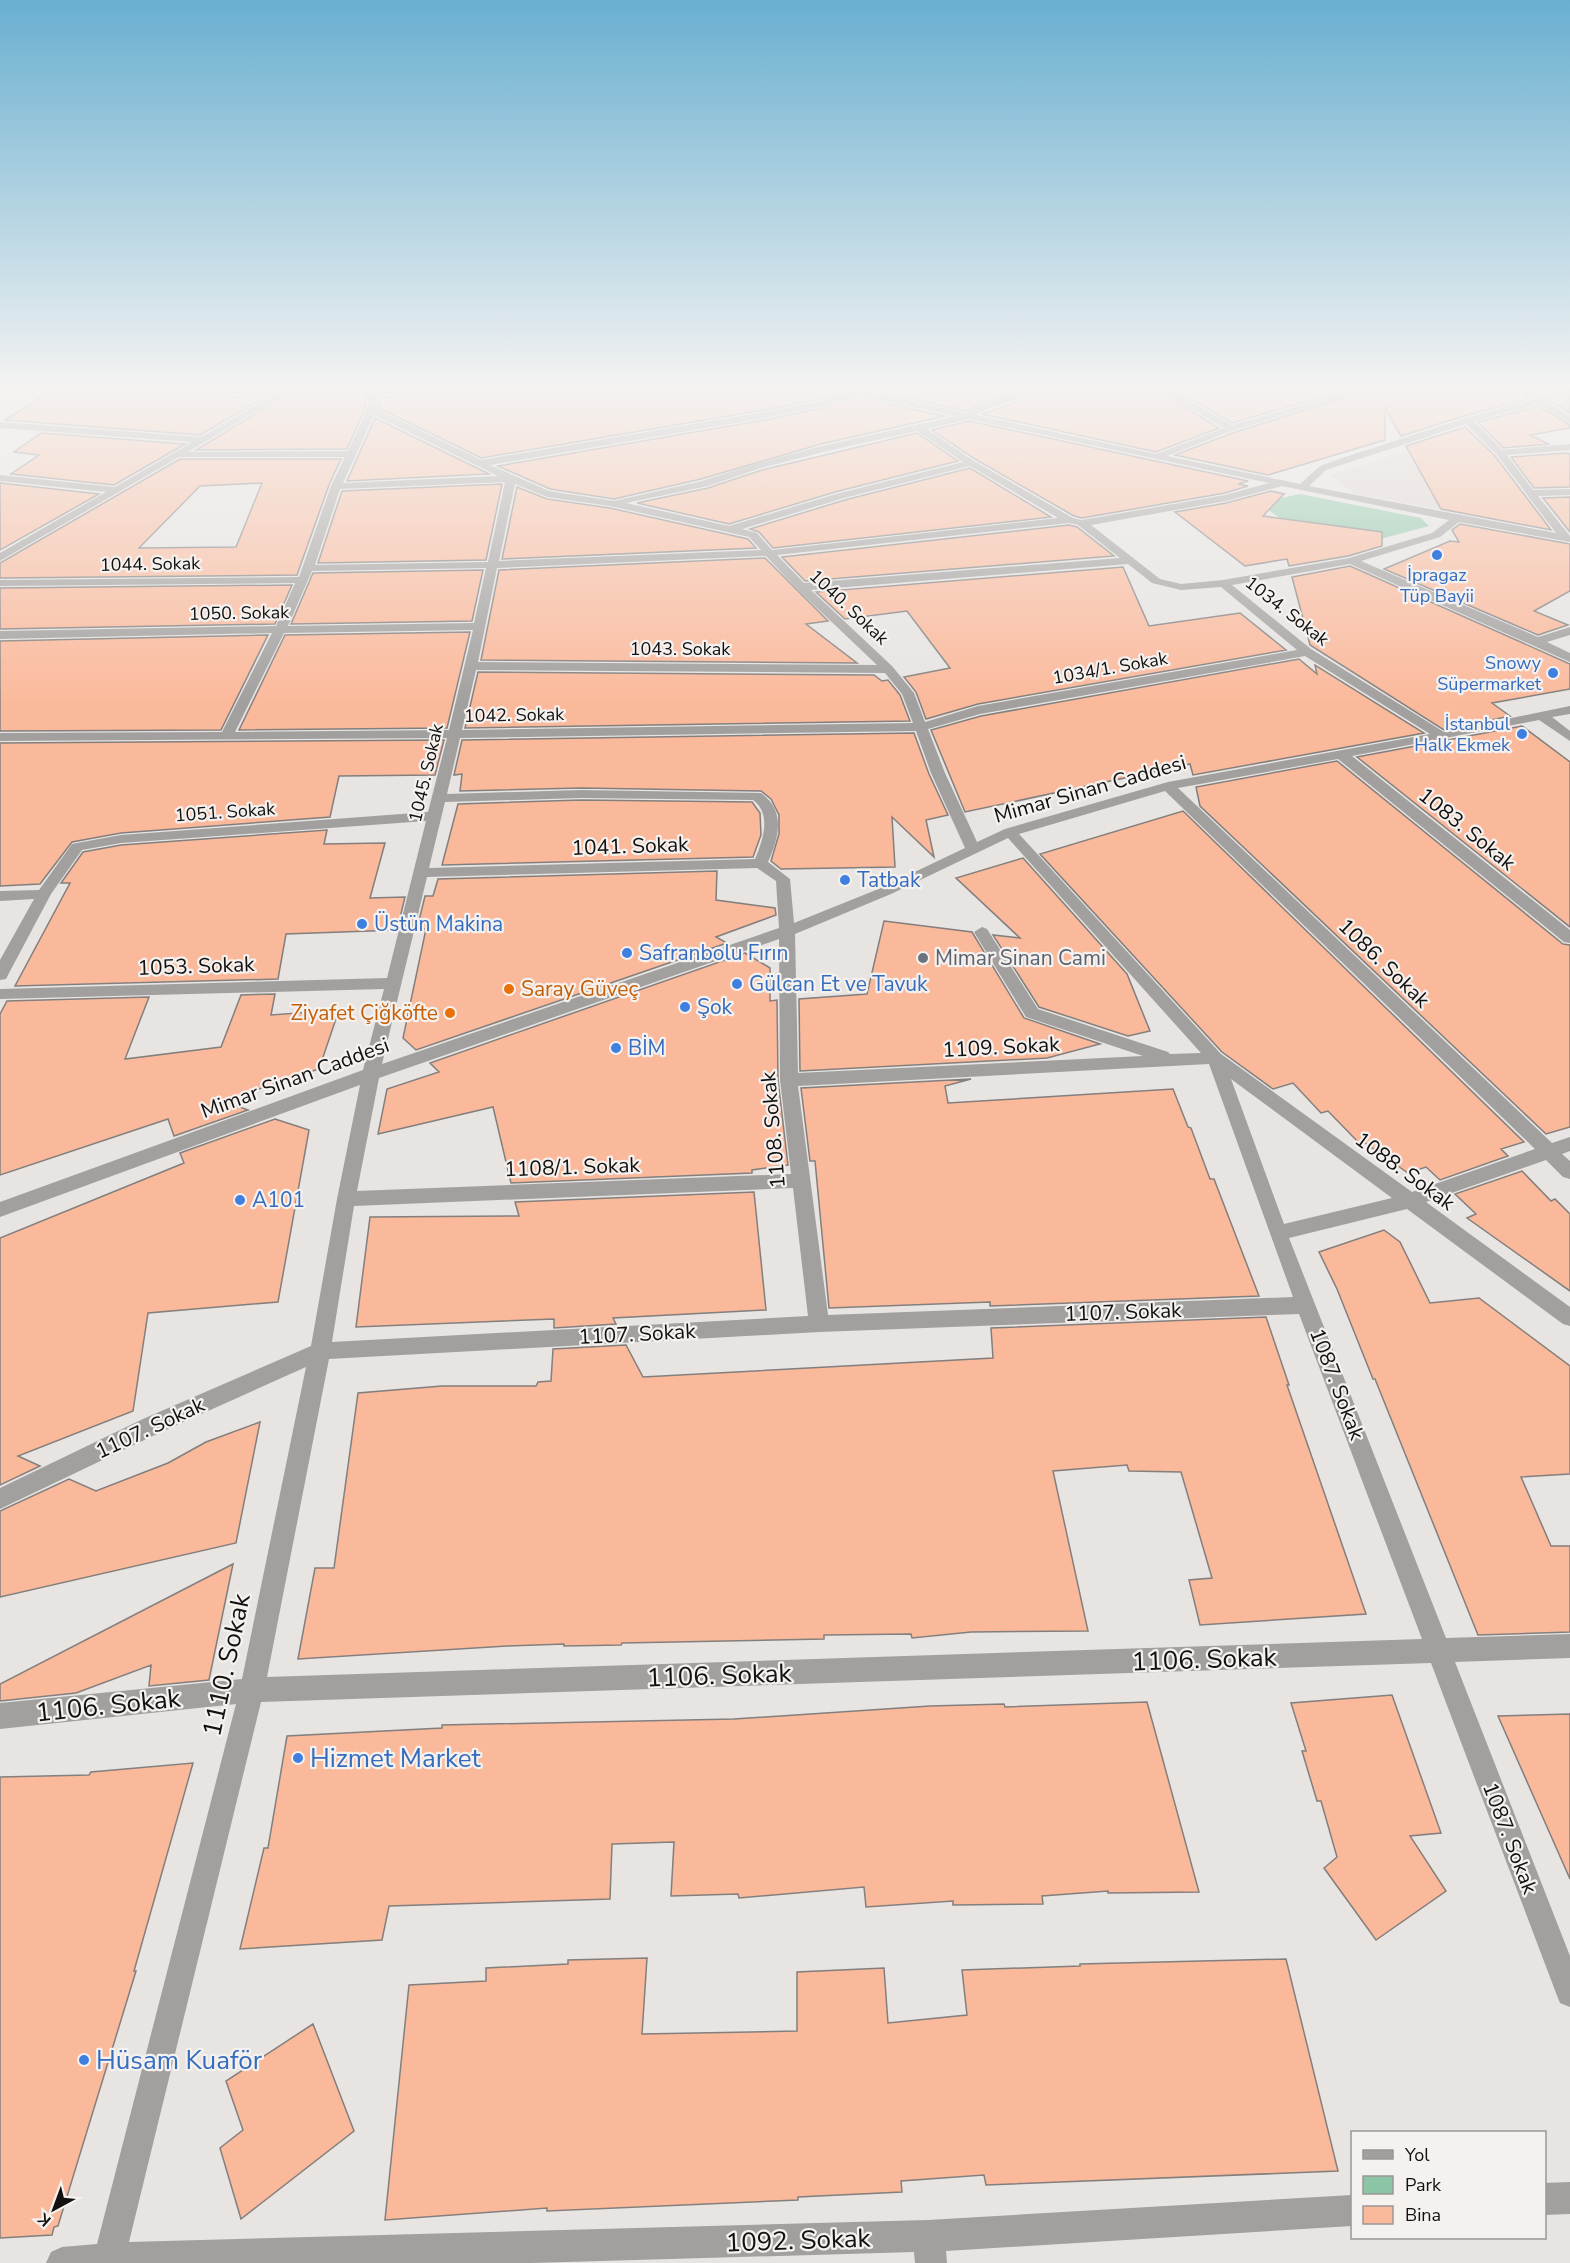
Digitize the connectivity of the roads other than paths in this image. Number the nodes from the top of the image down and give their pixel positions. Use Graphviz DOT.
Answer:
graph roads {
  1 [pos="1528,492"];
  2 [pos="112,493"];
  3 [pos="334,493"];
  4 [pos="508,493"];
  5 [pos="544,493"];
  6 [pos="661,493"];
  7 [pos="853,493"];
  8 [pos="1021,493"];
  9 [pos="1246,493"];
  10 [pos="1329,493"];
  11 [pos="610,503"];
  12 [pos="1457,519"];
  13 [pos="1069,520"];
  14 [pos="1082,523"];
  15 [pos="730,530"];
  16 [pos="1567,538"];
  17 [pos="0,544"];
  18 [pos="19,546"];
  19 [pos="770,553"];
  20 [pos="0,558"];
  21 [pos="1130,561"];
  22 [pos="1351,561"];
  23 [pos="492,565"];
  24 [pos="308,568"];
  25 [pos="301,580"];
  26 [pos="1223,583"];
  27 [pos="0,584"];
  28 [pos="801,587"];
  29 [pos="479,626"];
  30 [pos="280,630"];
  31 [pos="1570,631"];
  32 [pos="0,634"];
  33 [pos="1537,641"];
  34 [pos="1307,652"];
  35 [pos="1570,658"];
  36 [pos="471,666"];
  37 [pos="888,669"];
  38 [pos="1570,710"];
  39 [pos="1542,716"];
  40 [pos="921,727"];
  41 [pos="228,734"];
  42 [pos="454,734"];
  43 [pos="1442,736"];
  44 [pos="0,737"];
  45 [pos="1570,737"];
  46 [pos="1339,753"];
  47 [pos="1168,786"];
  48 [pos="439,798"];
  49 [pos="435,816"];
  50 [pos="1011,832"];
  51 [pos="973,850"];
  52 [pos="760,863"];
  53 [pos="421,873"];
  54 [pos="44,894"];
  55 [pos="0,896"];
  56 [pos="787,931"];
  57 [pos="982,932"];
  58 [pos="1570,938"];
  59 [pos="0,975"];
  60 [pos="393,983"];
  61 [pos="0,994"];
  62 [pos="1215,1058"];
  63 [pos="1176,1060"];
  64 [pos="371,1074"];
  65 [pos="789,1080"];
  66 [pos="1570,1144"];
  67 [pos="1550,1151"];
  68 [pos="1570,1172"];
  69 [pos="800,1181"];
  70 [pos="346,1199"];
  71 [pos="1408,1201"];
  72 [pos="0,1210"];
  73 [pos="1278,1233"];
  74 [pos="1307,1305"];
  75 [pos="1570,1318"];
  76 [pos="819,1324"];
  77 [pos="320,1351"];
  78 [pos="0,1500"];
  79 [pos="1570,1646"];
  80 [pos="1438,1652"];
  81 [pos="252,1690"];
  82 [pos="0,1716"];
  83 [pos="1570,1993"];
  84 [pos="1570,2198"];
  85 [pos="1546,2199"];
  86 [pos="1351,2211"];
  87 [pos="929,2249"];
  88 [pos="109,2261"];
  89 [pos="63,2263"];
  1 -- 16 [label="street"];
  2 -- 18 [label="street"];
  3 -- 24 [label="street"];
  4 -- 23 [label="street, 1045. Sokak"];
  5 -- 11 [label="street, 1040. Sokak"];
  6 -- 11 [label="street"];
  7 -- 15 [label="street"];
  8 -- 13 [label="street, 1034. Sokak"];
  9 -- 14 [label="street"];
  10 -- 12 [label="street"];
  11 -- 15 [label="street, 1040. Sokak"];
  12 -- 16 [label="street"];
  12 -- 22 [label="street"];
  13 -- 14 [label="street, 1034. Sokak"];
  13 -- 19 [label="street"];
  14 -- 21 [label="street, 1034. Sokak"];
  15 -- 19 [label="street, 1040. Sokak"];
  17 -- 18 [label="street"];
  18 -- 20 [label="street"];
  19 -- 23 [label="street"];
  19 -- 28 [label="street, 1040. Sokak"];
  21 -- 26 [label="street, 1034. Sokak"];
  21 -- 28 [label="street"];
  22 -- 26 [label="street"];
  22 -- 33 [label="street"];
  23 -- 24 [label="street"];
  23 -- 29 [label="street, 1045. Sokak"];
  24 -- 25 [label="street"];
  25 -- 27 [label="street, 1044. Sokak"];
  25 -- 30 [label="street"];
  26 -- 34 [label="street, 1034. Sokak"];
  28 -- 37 [label="street, 1040. Sokak"];
  29 -- 30 [label="street, 1050. Sokak"];
  29 -- 36 [label="street, 1045. Sokak"];
  30 -- 32 [label="street, 1050. Sokak"];
  30 -- 41 [label="street"];
  31 -- 33 [label="street"];
  33 -- 35 [label="street"];
  34 -- 40 [label="street, 1034/1. Sokak"];
  34 -- 43 [label="street, 1034. Sokak"];
  36 -- 37 [label="street, 1043. Sokak"];
  36 -- 42 [label="street, 1045. Sokak"];
  37 -- 40 [label="street, 1040. Sokak"];
  38 -- 39 [label="street, Mimar Sinan Caddesi"];
  39 -- 43 [label="street, Mimar Sinan Caddesi"];
  39 -- 45 [label="street"];
  40 -- 42 [label="street, 1042. Sokak"];
  40 -- 51 [label="street, 1040. Sokak"];
  41 -- 42 [label="street, 1042. Sokak"];
  41 -- 44 [label="street, 1042. Sokak"];
  42 -- 48 [label="street, 1045. Sokak"];
  43 -- 46 [label="street, Mimar Sinan Caddesi"];
  46 -- 47 [label="street, Mimar Sinan Caddesi"];
  46 -- 58 [label="street, 1083. Sokak"];
  47 -- 50 [label="street, Mimar Sinan Caddesi"];
  47 -- 67 [label="street, 1086. Sokak"];
  48 -- 49 [label="street, 1045. Sokak"];
  48 -- 52 [label="street"];
  49 -- 53 [label="street, 1045. Sokak"];
  49 -- 54 [label="street, 1051. Sokak"];
  50 -- 51 [label="street, Mimar Sinan Caddesi"];
  50 -- 62 [label="street, 1087. Sokak"];
  51 -- 56 [label="street, Mimar Sinan Caddesi"];
  52 -- 53 [label="street, 1041. Sokak"];
  52 -- 56 [label="street"];
  53 -- 60 [label="street, 1045. Sokak"];
  54 -- 55 [label="street"];
  54 -- 59 [label="street, 1051. Sokak"];
  56 -- 64 [label="street, Mimar Sinan Caddesi"];
  56 -- 65 [label="street, 1108. Sokak"];
  57 -- 63 [label="street"];
  60 -- 61 [label="street, 1053. Sokak"];
  60 -- 64 [label="street, 1045. Sokak"];
  62 -- 63 [label="street, 1109. Sokak"];
  62 -- 71 [label="street, 1088. Sokak"];
  62 -- 73 [label="street, 1087. Sokak"];
  63 -- 65 [label="street, 1109. Sokak"];
  64 -- 70 [label="street, 1110. Sokak"];
  64 -- 72 [label="street, Mimar Sinan Caddesi"];
  65 -- 69 [label="street, 1108. Sokak"];
  66 -- 67 [label="street"];
  67 -- 68 [label="street, 1086. Sokak"];
  67 -- 71 [label="street"];
  69 -- 70 [label="street, 1108/1. Sokak"];
  69 -- 76 [label="street, 1108. Sokak"];
  70 -- 77 [label="street, 1110. Sokak"];
  71 -- 73 [label="street"];
  71 -- 75 [label="street, 1088. Sokak"];
  73 -- 74 [label="street, 1087. Sokak"];
  74 -- 76 [label="street, 1107. Sokak"];
  74 -- 80 [label="street, 1087. Sokak"];
  76 -- 77 [label="street, 1107. Sokak"];
  77 -- 78 [label="street, 1107. Sokak"];
  77 -- 81 [label="street, 1110. Sokak"];
  79 -- 80 [label="street, 1106. Sokak"];
  80 -- 81 [label="street, 1106. Sokak"];
  80 -- 83 [label="street, 1087. Sokak"];
  81 -- 82 [label="street, 1106. Sokak"];
  81 -- 88 [label="street, 1110. Sokak"];
  84 -- 85 [label="street"];
  86 -- 87 [label="street, 1092. Sokak"];
  87 -- 88 [label="street, 1092. Sokak"];
  88 -- 89 [label="street, 1092. Sokak"];
}
